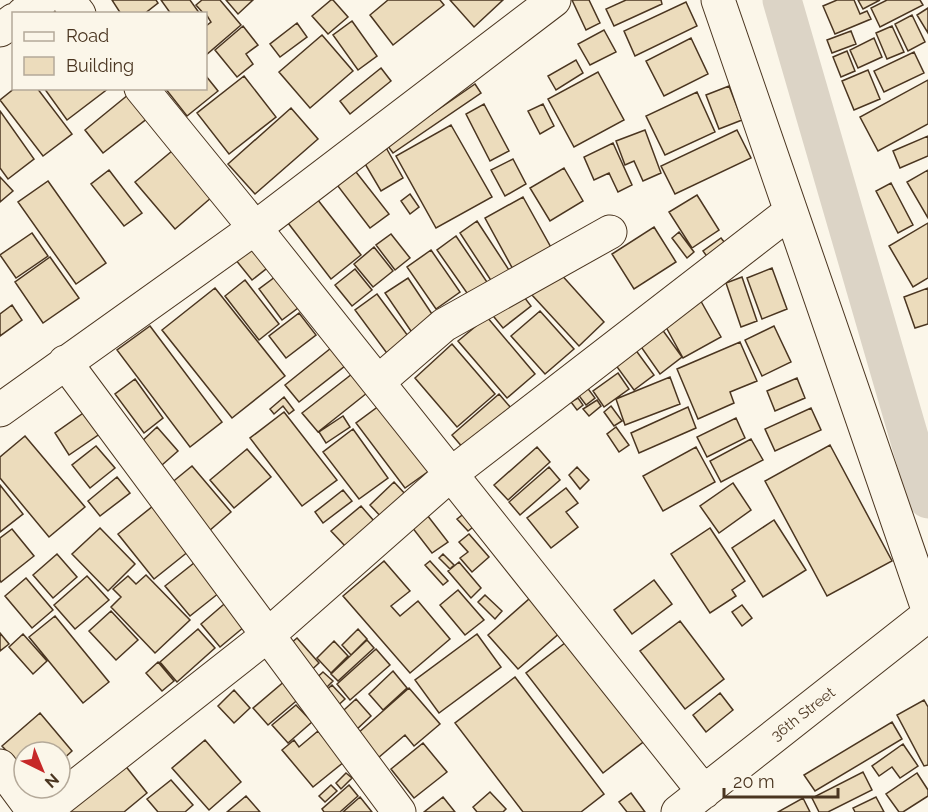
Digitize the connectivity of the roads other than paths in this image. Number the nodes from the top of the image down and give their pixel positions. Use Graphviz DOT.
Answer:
graph roads {
  1 [pos="42,0"];
  2 [pos="68,0"];
  3 [pos="554,0"];
  4 [pos="718,0"];
  5 [pos="26,12"];
  6 [pos="77,12"];
  7 [pos="143,90"];
  8 [pos="790,212"];
  9 [pos="255,228"];
  10 [pos="610,232"];
  11 [pos="65,362"];
  12 [pos="378,382"];
  13 [pos="0,410"];
  14 [pos="451,474"];
  15 [pos="928,609"];
  16 [pos="928,615"];
  17 [pos="268,635"];
  18 [pos="0,766"];
  19 [pos="704,792"];
  20 [pos="34,812"];
  21 [pos="43,812"];
  22 [pos="399,812"];
  23 [pos="678,812"];
  1 -- 5 [label="street"];
  2 -- 6 [label="street"];
  3 -- 9 [label="street"];
  4 -- 8 [label="street"];
  7 -- 9 [label="street"];
  8 -- 14 [label="street"];
  8 -- 15 [label="street"];
  9 -- 11 [label="street"];
  9 -- 12 [label="street"];
  10 -- 12 [label="street"];
  11 -- 13 [label="street"];
  11 -- 17 [label="street"];
  12 -- 14 [label="street"];
  14 -- 17 [label="street"];
  14 -- 19 [label="street"];
  16 -- 19 [label="street, 36th Street"];
  17 -- 21 [label="street"];
  17 -- 22 [label="street"];
  18 -- 20 [label="street"];
  19 -- 23 [label="street, 36th Street"];
}
